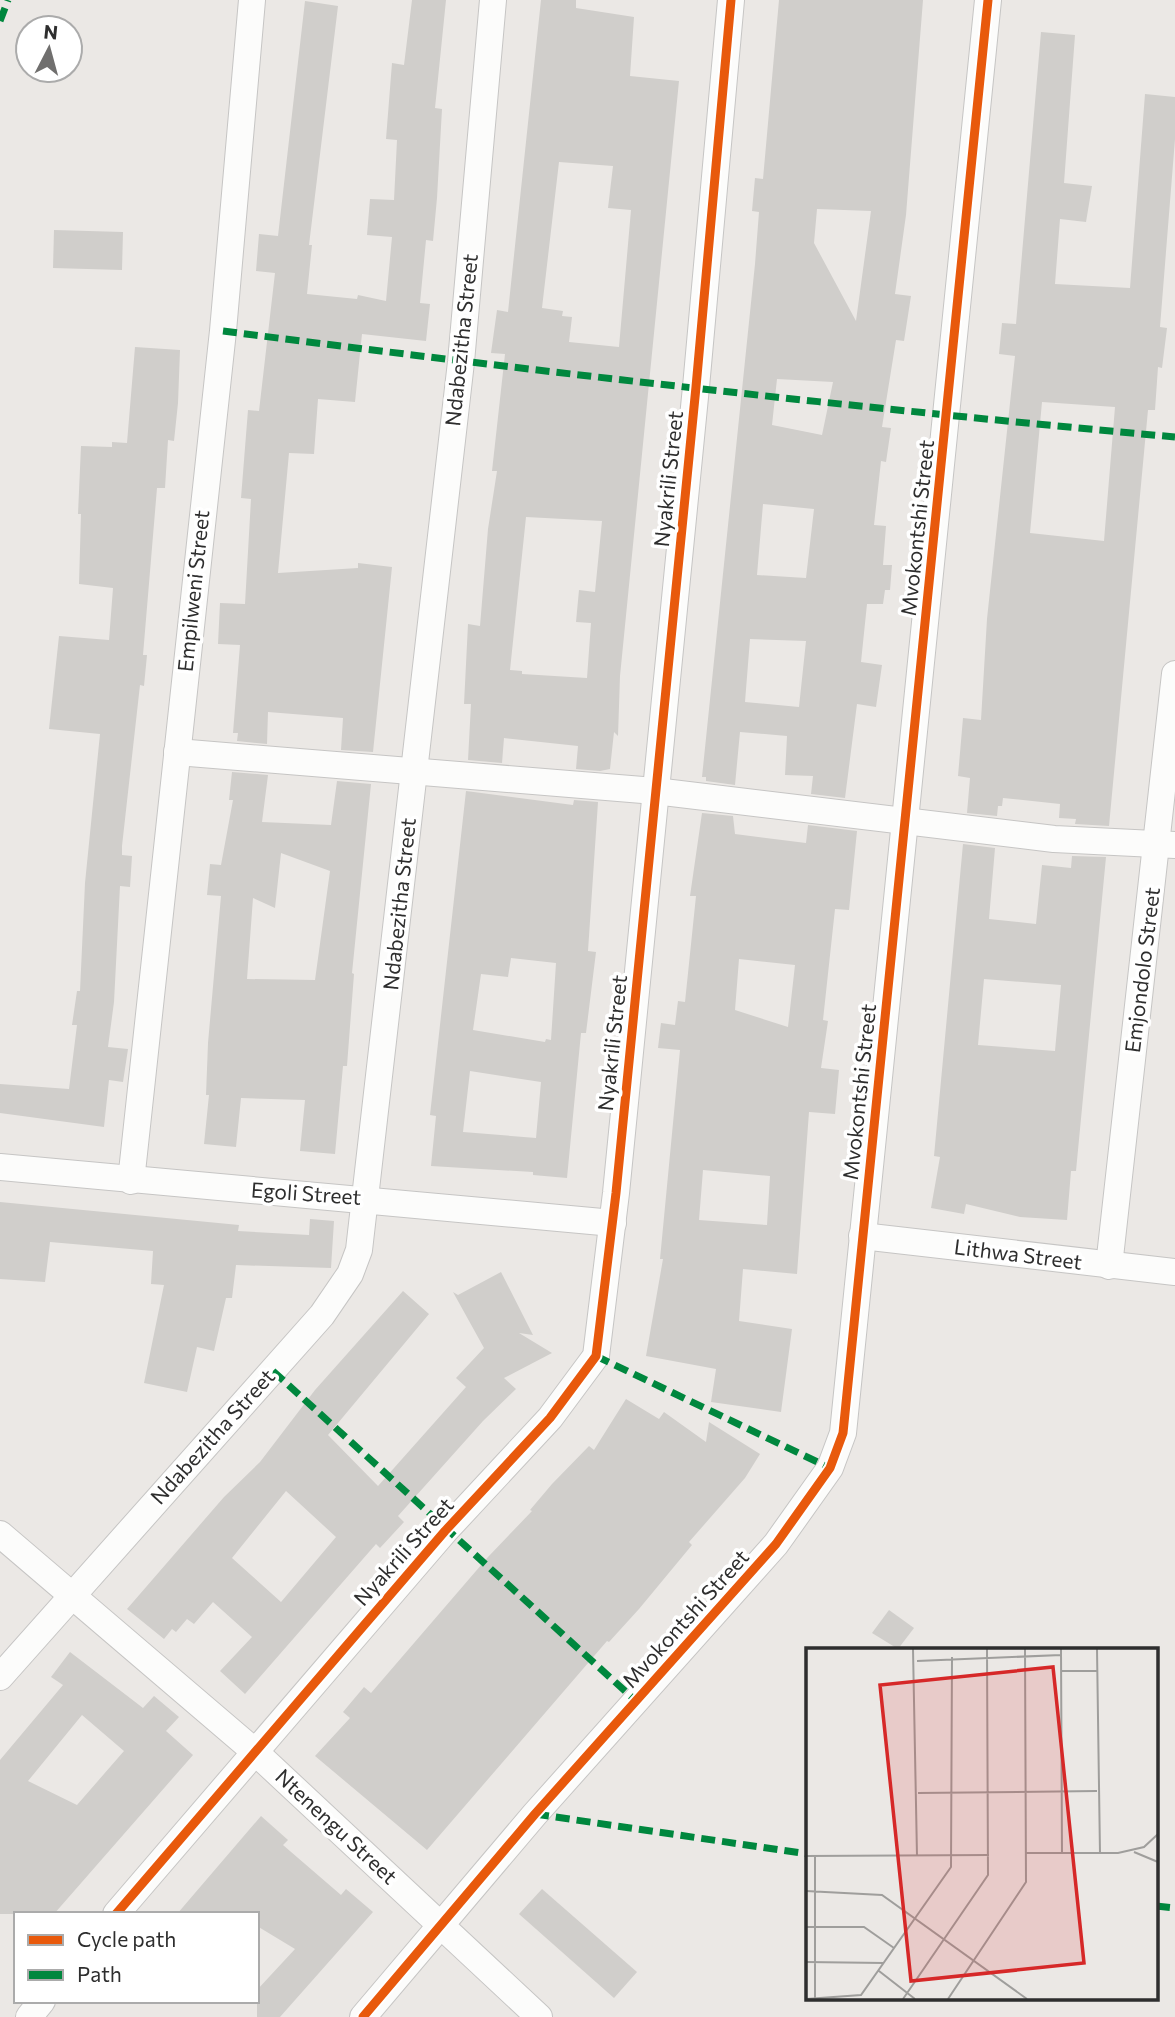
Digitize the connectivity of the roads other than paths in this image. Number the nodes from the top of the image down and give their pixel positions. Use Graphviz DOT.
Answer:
graph roads {
  1 [pos="252,0"];
  2 [pos="493,0"];
  3 [pos="731,0"];
  4 [pos="988,0"];
  5 [pos="1175,674"];
  6 [pos="177,752"];
  7 [pos="415,772"];
  8 [pos="655,791"];
  9 [pos="906,822"];
  10 [pos="1167,844"];
  11 [pos="0,1167"];
  12 [pos="131,1181"];
  13 [pos="367,1199"];
  14 [pos="612,1223"];
  15 [pos="862,1236"];
  16 [pos="1108,1266"];
  17 [pos="1175,1272"];
  18 [pos="0,1534"];
  19 [pos="71,1596"];
  20 [pos="0,1677"];
  21 [pos="253,1751"];
  22 [pos="118,1912"];
  23 [pos="442,1926"];
  24 [pos="40,2003"];
  25 [pos="29,2017"];
  26 [pos="363,2017"];
  27 [pos="539,2017"];
  1 -- 6 [label="street, Empilweni Street"];
  2 -- 7 [label="street, Ndabezitha Street"];
  3 -- 8 [label="street, Nyakrili Street"];
  4 -- 9 [label="street, Mvokontshi Street"];
  5 -- 10 [label="street, Emjondolo Street"];
  6 -- 7 [label="street"];
  6 -- 12 [label="street, Empilweni Street"];
  7 -- 8 [label="street"];
  7 -- 13 [label="street, Ndabezitha Street"];
  8 -- 9 [label="street"];
  8 -- 14 [label="street, Nyakrili Street"];
  9 -- 10 [label="street"];
  9 -- 15 [label="street, Mvokontshi Street"];
  10 -- 16 [label="street, Emjondolo Street"];
  11 -- 12 [label="street, Egoli Street"];
  12 -- 13 [label="street, Egoli Street"];
  13 -- 14 [label="street, Egoli Street"];
  13 -- 19 [label="street, Ndabezitha Street"];
  14 -- 21 [label="street, Nyakrili Street"];
  15 -- 16 [label="street, Lithwa Street"];
  15 -- 23 [label="street, Mvokontshi Street"];
  16 -- 17 [label="street, Lithwa Street"];
  18 -- 19 [label="street, Ntenengu Street"];
  19 -- 20 [label="street, Ndabezitha Street"];
  19 -- 21 [label="street, Ntenengu Street"];
  21 -- 22 [label="street, Nyakrili Street"];
  21 -- 23 [label="street, Ntenengu Street"];
  23 -- 26 [label="street, Mvokontshi Street"];
  23 -- 27 [label="street, Ntenengu Street"];
  24 -- 25 [label="street"];
}
